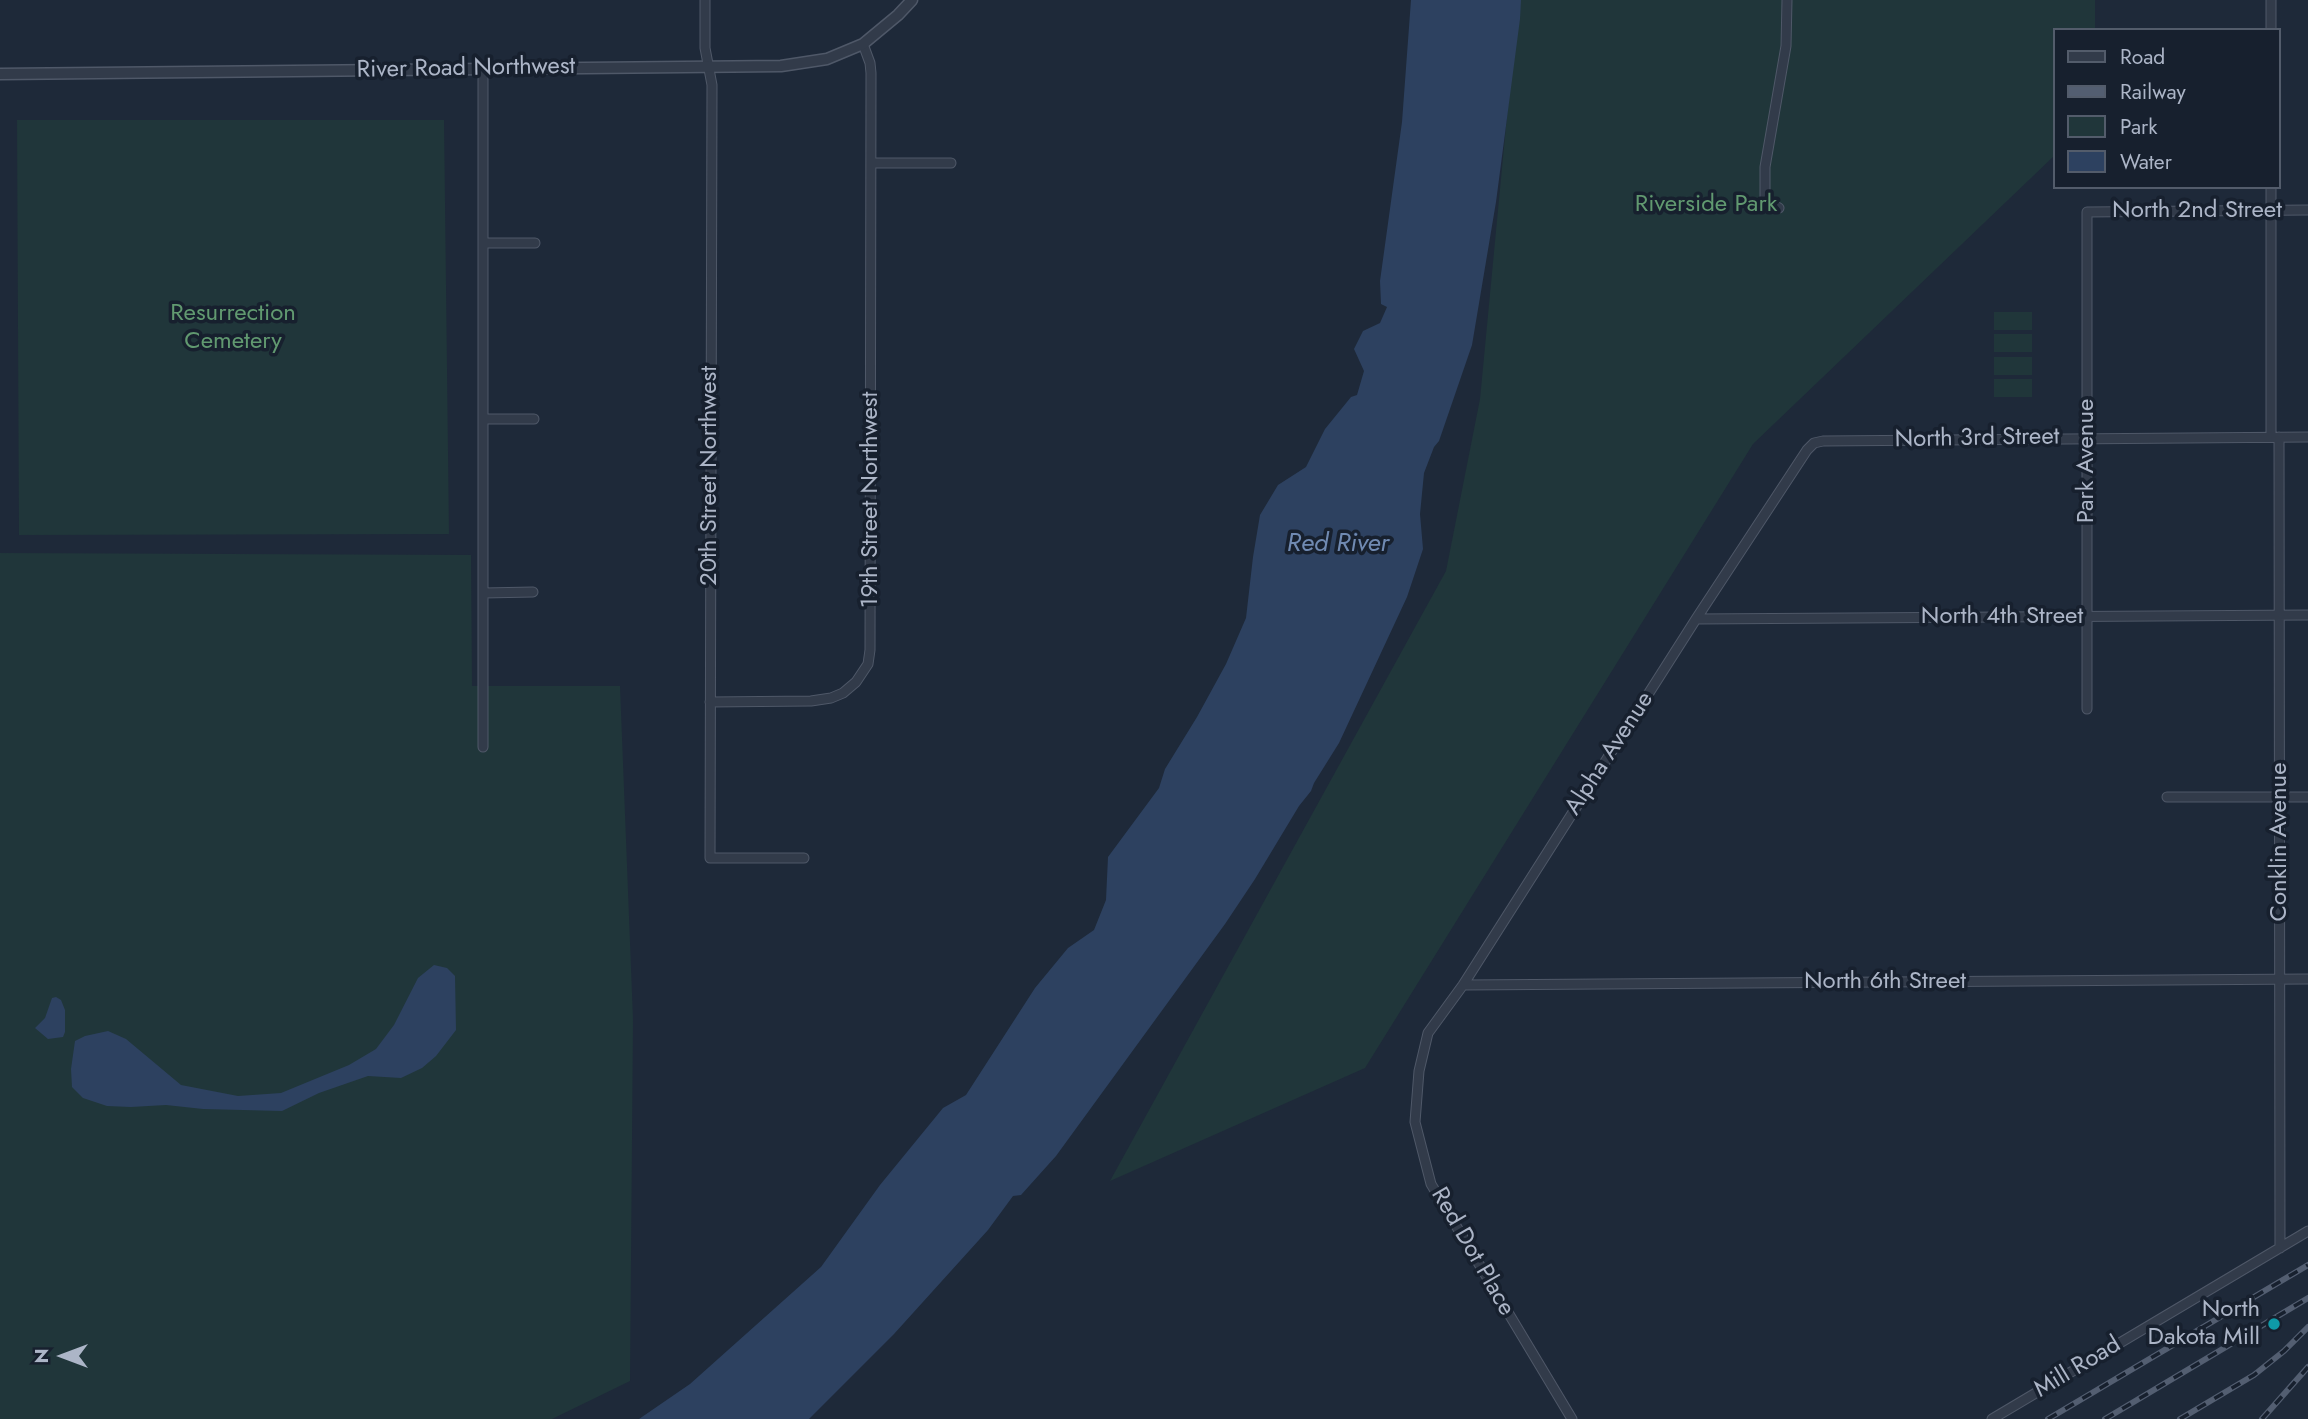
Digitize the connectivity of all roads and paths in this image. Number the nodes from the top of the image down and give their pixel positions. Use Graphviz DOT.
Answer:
graph roads {
  1 [pos="705,0"];
  2 [pos="912,0"];
  3 [pos="1787,0"];
  4 [pos="2271,0"];
  5 [pos="2271,28"];
  6 [pos="863,44"];
  7 [pos="709,66"];
  8 [pos="483,70"];
  9 [pos="0,74"];
  10 [pos="871,163"];
  11 [pos="951,163"];
  12 [pos="2271,189"];
  13 [pos="1779,208"];
  14 [pos="2271,211"];
  15 [pos="2308,211"];
  16 [pos="2087,212"];
  17 [pos="484,243"];
  18 [pos="535,243"];
  19 [pos="484,419"];
  20 [pos="534,419"];
  21 [pos="2275,437"];
  22 [pos="2308,437"];
  23 [pos="2087,438"];
  24 [pos="1814,443"];
  25 [pos="533,592"];
  26 [pos="484,593"];
  27 [pos="2279,615"];
  28 [pos="2308,615"];
  29 [pos="2088,616"];
  30 [pos="1696,619"];
  31 [pos="710,702"];
  32 [pos="2087,709"];
  33 [pos="483,747"];
  34 [pos="2167,797"];
  35 [pos="2280,797"];
  36 [pos="2308,797"];
  37 [pos="804,858"];
  38 [pos="2280,979"];
  39 [pos="2308,979"];
  40 [pos="1463,985"];
  41 [pos="1419,1070"];
  42 [pos="2308,1231"];
  43 [pos="2280,1248"];
  44 [pos="1572,1419"];
  45 [pos="1992,1419"];
  1 -- 7 [label="street, 20th Street Northwest"];
  2 -- 6 [label="street, River Road Northwest"];
  3 -- 13 [label="street"];
  4 -- 5 [label="street"];
  6 -- 7 [label="street, River Road Northwest"];
  6 -- 10 [label="street, 19th Street Northwest"];
  7 -- 8 [label="street, River Road Northwest"];
  7 -- 31 [label="street, 20th Street Northwest"];
  8 -- 9 [label="street, River Road Northwest"];
  8 -- 17 [label="street"];
  10 -- 11 [label="street"];
  10 -- 31 [label="street, 19th Street Northwest"];
  12 -- 14 [label="street, Conklin Avenue"];
  14 -- 15 [label="street, North 2nd Street"];
  14 -- 16 [label="street, North 2nd Street"];
  14 -- 21 [label="street, Conklin Avenue"];
  16 -- 23 [label="street, Park Avenue"];
  17 -- 18 [label="street"];
  17 -- 19 [label="street"];
  19 -- 20 [label="street"];
  19 -- 26 [label="street"];
  21 -- 22 [label="street, North 3rd Street"];
  21 -- 23 [label="street, North 3rd Street"];
  21 -- 27 [label="street, Conklin Avenue"];
  23 -- 24 [label="street, North 3rd Street"];
  23 -- 29 [label="street, Park Avenue"];
  24 -- 30 [label="street, Alpha Avenue"];
  25 -- 26 [label="street"];
  26 -- 33 [label="street"];
  27 -- 28 [label="street, North 4th Street"];
  27 -- 29 [label="street, North 4th Street"];
  27 -- 35 [label="street, Conklin Avenue"];
  29 -- 30 [label="street, North 4th Street"];
  29 -- 32 [label="street, Park Avenue"];
  30 -- 40 [label="street, Alpha Avenue"];
  31 -- 37 [label="street, 20th Street Northwest"];
  34 -- 35 [label="street"];
  35 -- 36 [label="street"];
  35 -- 38 [label="street, Conklin Avenue"];
  38 -- 39 [label="street, North 6th Street"];
  38 -- 40 [label="street, North 6th Street"];
  38 -- 43 [label="street, Conklin Avenue"];
  40 -- 41 [label="street, Alpha Avenue"];
  41 -- 44 [label="street, Red Dot Place"];
  42 -- 43 [label="street, Mill Road"];
  43 -- 45 [label="street, Mill Road"];
}
